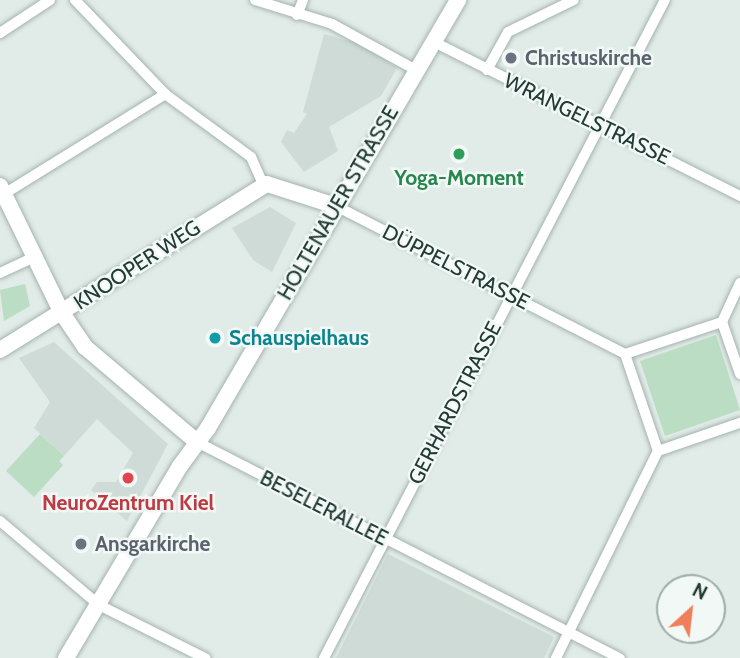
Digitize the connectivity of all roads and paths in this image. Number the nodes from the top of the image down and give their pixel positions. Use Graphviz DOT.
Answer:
graph roads {
  1 [pos="50,0"];
  2 [pos="75,0"];
  3 [pos="254,0"];
  4 [pos="303,0"];
  5 [pos="458,0"];
  6 [pos="574,0"];
  7 [pos="665,0"];
  8 [pos="297,15"];
  9 [pos="0,33"];
  10 [pos="433,43"];
  11 [pos="416,70"];
  12 [pos="487,70"];
  13 [pos="165,94"];
  14 [pos="599,125"];
  15 [pos="274,186"];
  16 [pos="2,190"];
  17 [pos="740,196"];
  18 [pos="333,210"];
  19 [pos="36,256"];
  20 [pos="0,273"];
  21 [pos="740,283"];
  22 [pos="510,295"];
  23 [pos="62,313"];
  24 [pos="722,321"];
  25 [pos="0,350"];
  26 [pos="625,354"];
  27 [pos="740,374"];
  28 [pos="740,423"];
  29 [pos="197,442"];
  30 [pos="659,451"];
  31 [pos="0,521"];
  32 [pos="385,538"];
  33 [pos="99,605"];
  34 [pos="568,632"];
  35 [pos="66,658"];
  36 [pos="205,658"];
  37 [pos="324,658"];
  38 [pos="556,658"];
  39 [pos="620,658"];
  1 -- 9 [label="street"];
  2 -- 13 [label="street"];
  3 -- 8 [label="street"];
  4 -- 8 [label="street"];
  5 -- 10 [label="main road, HOLTENAUER STRASSE"];
  6 -- 12 [label="street"];
  7 -- 14 [label="street, GERHARDSTRASSE"];
  8 -- 11 [label="street"];
  10 -- 11 [label="main road, HOLTENAUER STRASSE"];
  10 -- 12 [label="street, WRANGELSTRASSE"];
  11 -- 18 [label="main road, HOLTENAUER STRASSE"];
  12 -- 14 [label="street, WRANGELSTRASSE"];
  13 -- 15 [label="street"];
  13 -- 16 [label="street"];
  14 -- 17 [label="street, WRANGELSTRASSE"];
  14 -- 22 [label="street, GERHARDSTRASSE"];
  15 -- 18 [label="main road, DÜPPELSTRASSE"];
  15 -- 23 [label="main road, KNOOPER WEG"];
  16 -- 19 [label="main road, BESELERALLEE"];
  18 -- 22 [label="street, DÜPPELSTRASSE"];
  18 -- 29 [label="main road, HOLTENAUER STRASSE"];
  19 -- 20 [label="street"];
  19 -- 23 [label="main road, BESELERALLEE"];
  21 -- 24 [label="street"];
  22 -- 26 [label="street, DÜPPELSTRASSE"];
  22 -- 32 [label="street, GERHARDSTRASSE"];
  23 -- 25 [label="main road, KNOOPER WEG"];
  23 -- 29 [label="main road, BESELERALLEE"];
  24 -- 26 [label="street"];
  24 -- 27 [label="street"];
  26 -- 30 [label="street"];
  28 -- 30 [label="street"];
  29 -- 32 [label="street, BESELERALLEE"];
  29 -- 33 [label="main road, HOLTENAUER STRASSE"];
  30 -- 34 [label="street"];
  31 -- 33 [label="street"];
  32 -- 34 [label="street, BESELERALLEE"];
  32 -- 37 [label="street, GERHARDSTRASSE"];
  33 -- 35 [label="main road, HOLTENAUER STRASSE"];
  33 -- 36 [label="street"];
  34 -- 38 [label="street"];
  34 -- 39 [label="street, BESELERALLEE"];
}
